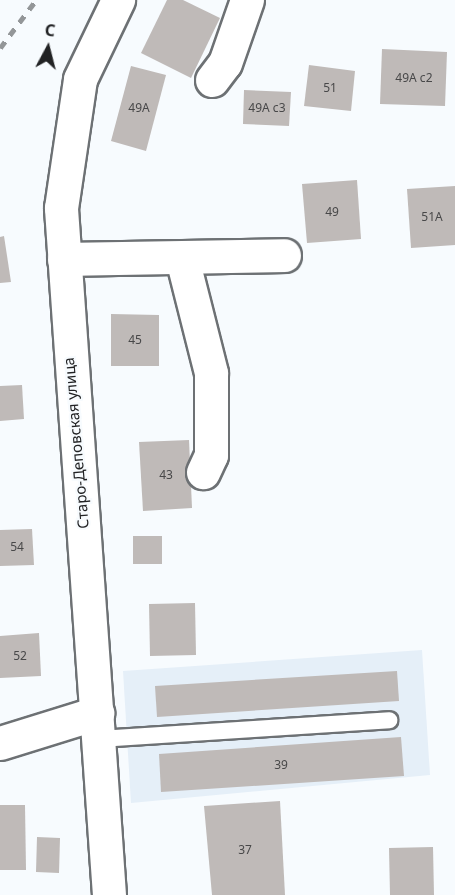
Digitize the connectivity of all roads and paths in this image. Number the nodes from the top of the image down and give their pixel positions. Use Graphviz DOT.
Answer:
graph roads {
  1 [pos="118,0"];
  2 [pos="247,0"];
  3 [pos="212,80"];
  4 [pos="284,255"];
  5 [pos="182,258"];
  6 [pos="64,259"];
  7 [pos="203,472"];
  8 [pos="389,720"];
  9 [pos="98,726"];
  10 [pos="0,743"];
  11 [pos="110,895"];
  1 -- 6 [label="main road, Старо-Деповская улица"];
  2 -- 3 [label="main road"];
  4 -- 5 [label="main road"];
  5 -- 6 [label="main road"];
  5 -- 7 [label="main road"];
  6 -- 9 [label="main road, Старо-Деповская улица"];
  8 -- 9 [label="lane"];
  9 -- 10 [label="main road"];
  9 -- 11 [label="main road, Старо-Деповская улица"];
}
